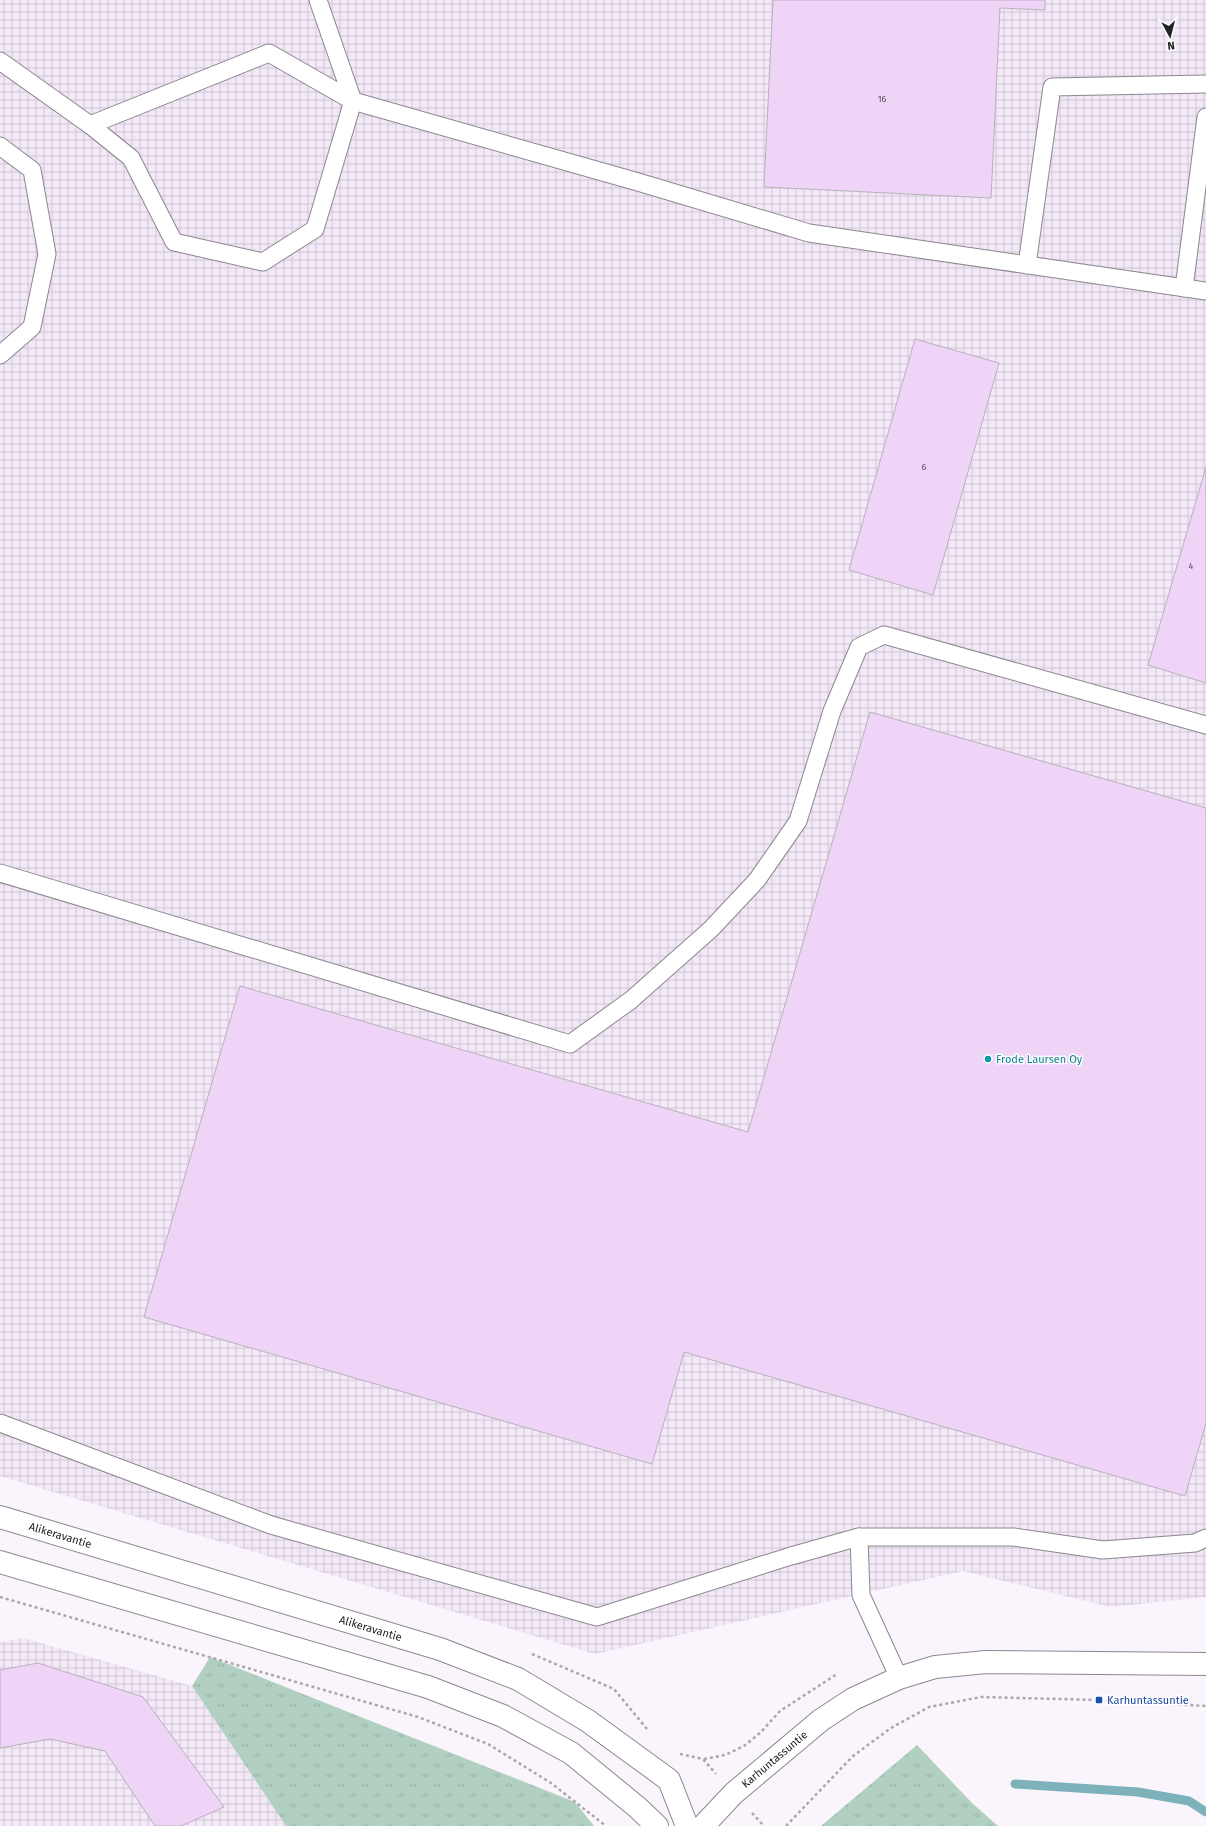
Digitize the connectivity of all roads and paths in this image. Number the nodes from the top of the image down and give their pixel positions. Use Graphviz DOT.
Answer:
graph roads {
  1 [pos="318,0"];
  2 [pos="0,61"];
  3 [pos="1206,84"];
  4 [pos="352,101"];
  5 [pos="1206,117"];
  6 [pos="90,125"];
  7 [pos="0,146"];
  8 [pos="1027,265"];
  9 [pos="1184,288"];
  10 [pos="1206,291"];
  11 [pos="0,354"];
  12 [pos="1206,725"];
  13 [pos="0,874"];
  14 [pos="0,1423"];
  15 [pos="0,1517"];
  16 [pos="859,1537"];
  17 [pos="1206,1538"];
  18 [pos="0,1562"];
  19 [pos="0,1597"];
  20 [pos="1206,1664"];
  21 [pos="837,1674"];
  22 [pos="899,1678"];
  23 [pos="1206,1706"];
  24 [pos="703,1759"];
  25 [pos="606,1826"];
  26 [pos="656,1826"];
  27 [pos="687,1826"];
  28 [pos="703,1826"];
  29 [pos="786,1826"];
  1 -- 4 [label="lane"];
  2 -- 6 [label="lane"];
  3 -- 8 [label="lane"];
  4 -- 6 [label="lane"];
  4 -- 6 [label="lane"];
  4 -- 8 [label="lane"];
  5 -- 9 [label="lane"];
  7 -- 11 [label="lane"];
  8 -- 9 [label="lane"];
  9 -- 10 [label="lane"];
  12 -- 13 [label="lane"];
  14 -- 16 [label="lane"];
  15 -- 27 [label="street, Alikeravantie"];
  16 -- 17 [label="lane"];
  16 -- 22 [label="lane"];
  18 -- 26 [label="street"];
  19 -- 25 [label="path"];
  20 -- 22 [label="street, Karhuntassuntie"];
  21 -- 24 [label="path"];
  22 -- 28 [label="street, Karhuntassuntie"];
  23 -- 29 [label="path"];
}
